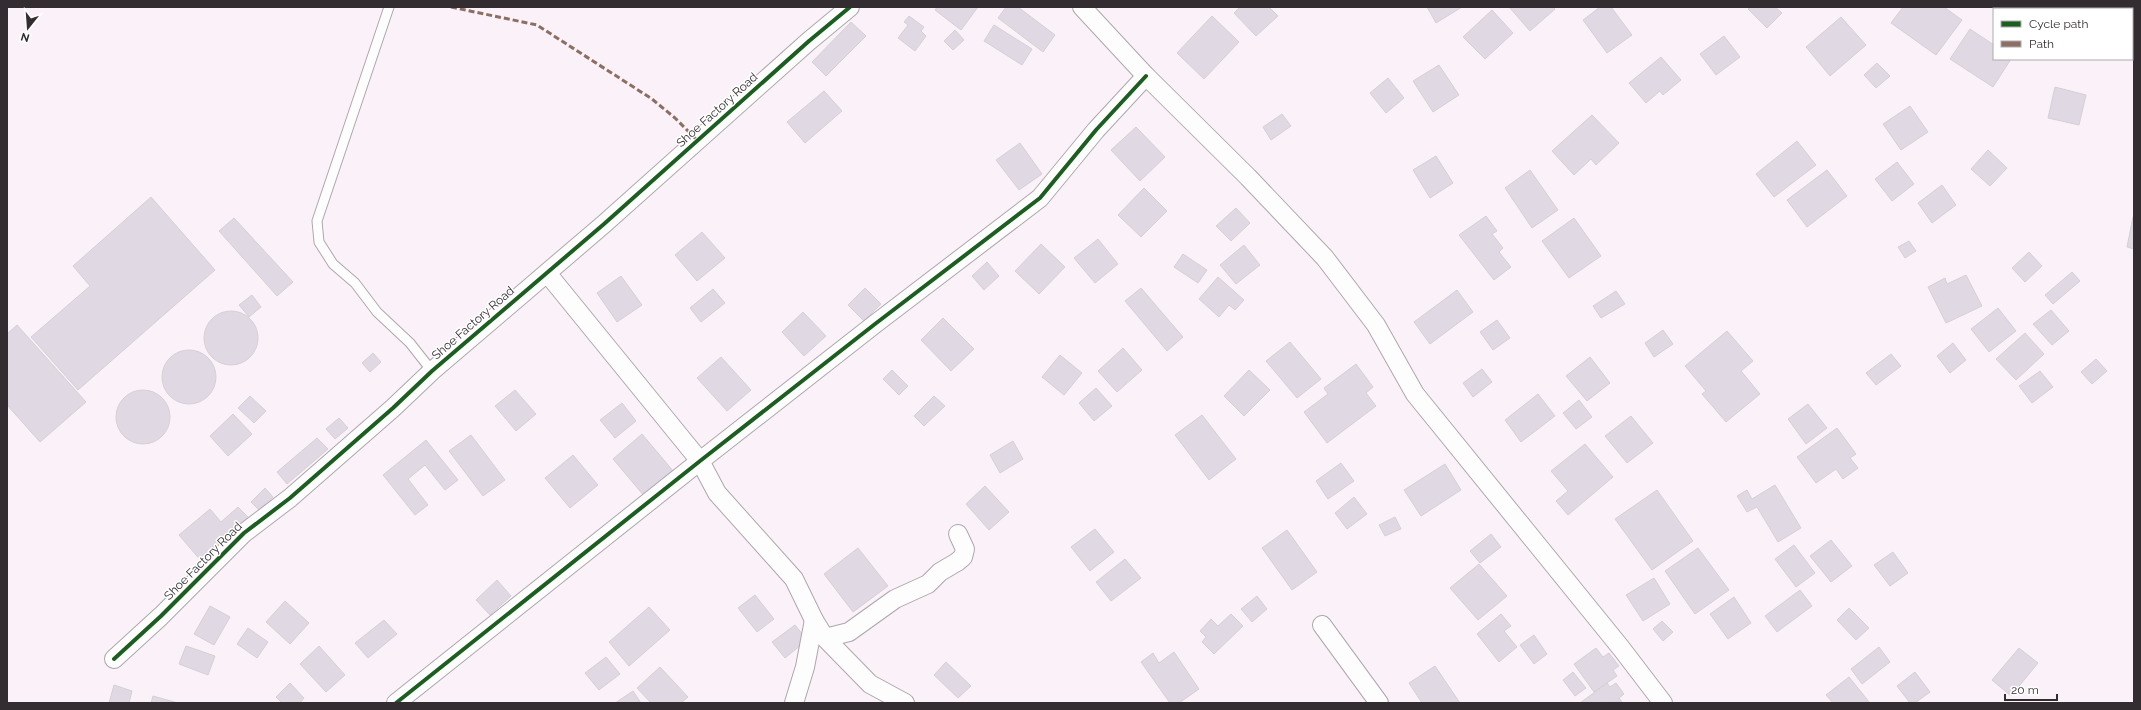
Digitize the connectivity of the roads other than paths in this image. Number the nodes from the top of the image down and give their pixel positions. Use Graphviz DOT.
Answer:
graph roads {
  1 [pos="389,7"];
  2 [pos="850,7"];
  3 [pos="1082,7"];
  4 [pos="1146,76"];
  5 [pos="547,273"];
  6 [pos="432,371"];
  7 [pos="700,461"];
  8 [pos="958,534"];
  9 [pos="814,620"];
  10 [pos="1322,626"];
  11 [pos="825,638"];
  12 [pos="114,659"];
  13 [pos="396,703"];
  14 [pos="794,703"];
  15 [pos="905,703"];
  16 [pos="1379,703"];
  17 [pos="1663,703"];
  1 -- 6 [label="lane"];
  2 -- 5 [label="street, Shoe Factory Road"];
  3 -- 4 [label="street"];
  4 -- 7 [label="street"];
  4 -- 17 [label="street"];
  5 -- 6 [label="street, Shoe Factory Road"];
  5 -- 7 [label="street"];
  6 -- 12 [label="street, Shoe Factory Road"];
  7 -- 9 [label="street"];
  7 -- 13 [label="street"];
  8 -- 11 [label="street"];
  9 -- 11 [label="street"];
  9 -- 14 [label="street"];
  10 -- 16 [label="street"];
  11 -- 15 [label="street"];
}
